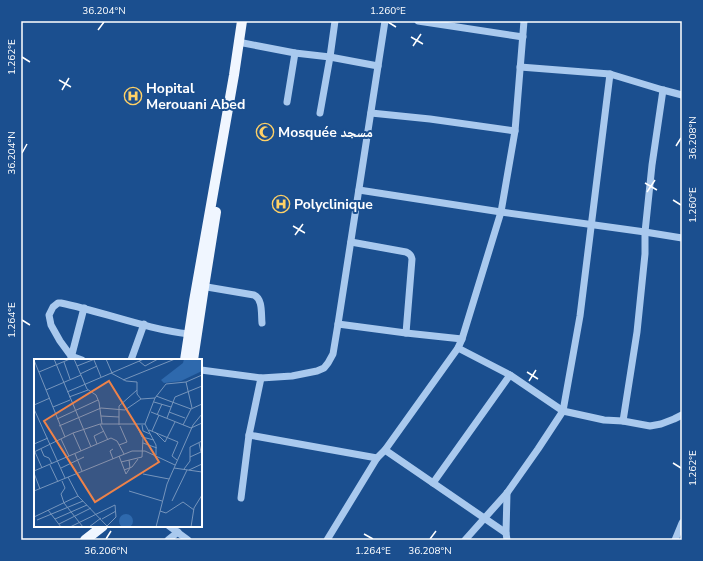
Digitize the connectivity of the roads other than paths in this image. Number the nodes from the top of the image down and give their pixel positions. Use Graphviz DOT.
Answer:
graph roads {
  1 [pos="242,21"];
  2 [pos="248,21"];
  3 [pos="335,21"];
  4 [pos="385,21"];
  5 [pos="418,21"];
  6 [pos="524,21"];
  7 [pos="522,37"];
  8 [pos="241,42"];
  9 [pos="295,53"];
  10 [pos="330,58"];
  11 [pos="378,66"];
  12 [pos="520,67"];
  13 [pos="610,74"];
  14 [pos="663,90"];
  15 [pos="682,95"];
  16 [pos="286,102"];
  17 [pos="320,113"];
  18 [pos="371,113"];
  19 [pos="515,131"];
  20 [pos="359,190"];
  21 [pos="501,212"];
  22 [pos="592,225"];
  23 [pos="645,232"];
  24 [pos="682,238"];
  25 [pos="351,242"];
  26 [pos="200,286"];
  27 [pos="84,308"];
  28 [pos="262,323"];
  29 [pos="144,324"];
  30 [pos="338,324"];
  31 [pos="406,333"];
  32 [pos="189,334"];
  33 [pos="462,338"];
  34 [pos="458,348"];
  35 [pos="71,358"];
  36 [pos="131,359"];
  37 [pos="185,359"];
  38 [pos="193,359"];
  39 [pos="202,370"];
  40 [pos="510,375"];
  41 [pos="261,378"];
  42 [pos="563,411"];
  43 [pos="682,415"];
  44 [pos="623,421"];
  45 [pos="249,435"];
  46 [pos="385,450"];
  47 [pos="377,458"];
  48 [pos="433,483"];
  49 [pos="507,493"];
  50 [pos="242,498"];
  51 [pos="485,518"];
  52 [pos="682,523"];
  53 [pos="102,527"];
  54 [pos="170,527"];
  55 [pos="178,532"];
  56 [pos="506,536"];
  57 [pos="85,540"];
  58 [pos="168,540"];
  59 [pos="188,540"];
  60 [pos="327,540"];
  61 [pos="465,540"];
  62 [pos="675,540"];
  1 -- 8 [label="main road"];
  2 -- 8 [label="main road"];
  3 -- 10 [label="street"];
  4 -- 11 [label="street"];
  5 -- 7 [label="street"];
  6 -- 7 [label="street"];
  7 -- 12 [label="street"];
  8 -- 9 [label="street"];
  8 -- 26 [label="main road"];
  9 -- 10 [label="street"];
  9 -- 16 [label="street"];
  10 -- 11 [label="street"];
  10 -- 17 [label="street"];
  11 -- 18 [label="street"];
  12 -- 13 [label="street"];
  12 -- 19 [label="street"];
  13 -- 14 [label="street"];
  13 -- 22 [label="street"];
  14 -- 15 [label="street"];
  14 -- 23 [label="street"];
  18 -- 19 [label="street"];
  18 -- 20 [label="street"];
  19 -- 21 [label="street"];
  20 -- 21 [label="street"];
  20 -- 25 [label="street"];
  21 -- 22 [label="street"];
  21 -- 33 [label="street"];
  22 -- 23 [label="street"];
  22 -- 42 [label="street"];
  23 -- 24 [label="street"];
  23 -- 44 [label="street"];
  25 -- 30 [label="street"];
  25 -- 31 [label="street"];
  26 -- 28 [label="street"];
  26 -- 32 [label="main road"];
  26 -- 38 [label="main road"];
  27 -- 29 [label="street"];
  27 -- 35 [label="street"];
  27 -- 35 [label="street"];
  29 -- 32 [label="street"];
  29 -- 36 [label="street"];
  30 -- 31 [label="street"];
  30 -- 41 [label="street"];
  31 -- 33 [label="street"];
  32 -- 37 [label="main road"];
  33 -- 34 [label="street"];
  34 -- 40 [label="street"];
  34 -- 46 [label="street"];
  39 -- 41 [label="street"];
  40 -- 42 [label="street"];
  40 -- 48 [label="street"];
  41 -- 45 [label="street"];
  42 -- 44 [label="street"];
  42 -- 49 [label="street"];
  43 -- 44 [label="street"];
  45 -- 47 [label="street"];
  45 -- 50 [label="street"];
  46 -- 47 [label="street"];
  46 -- 48 [label="street"];
  47 -- 60 [label="street"];
  48 -- 51 [label="street"];
  49 -- 51 [label="street"];
  49 -- 56 [label="street"];
  51 -- 56 [label="street"];
  51 -- 61 [label="street"];
  52 -- 62 [label="street"];
  53 -- 57 [label="main road"];
  54 -- 55 [label="street"];
  55 -- 58 [label="street"];
  55 -- 59 [label="street"];
}
